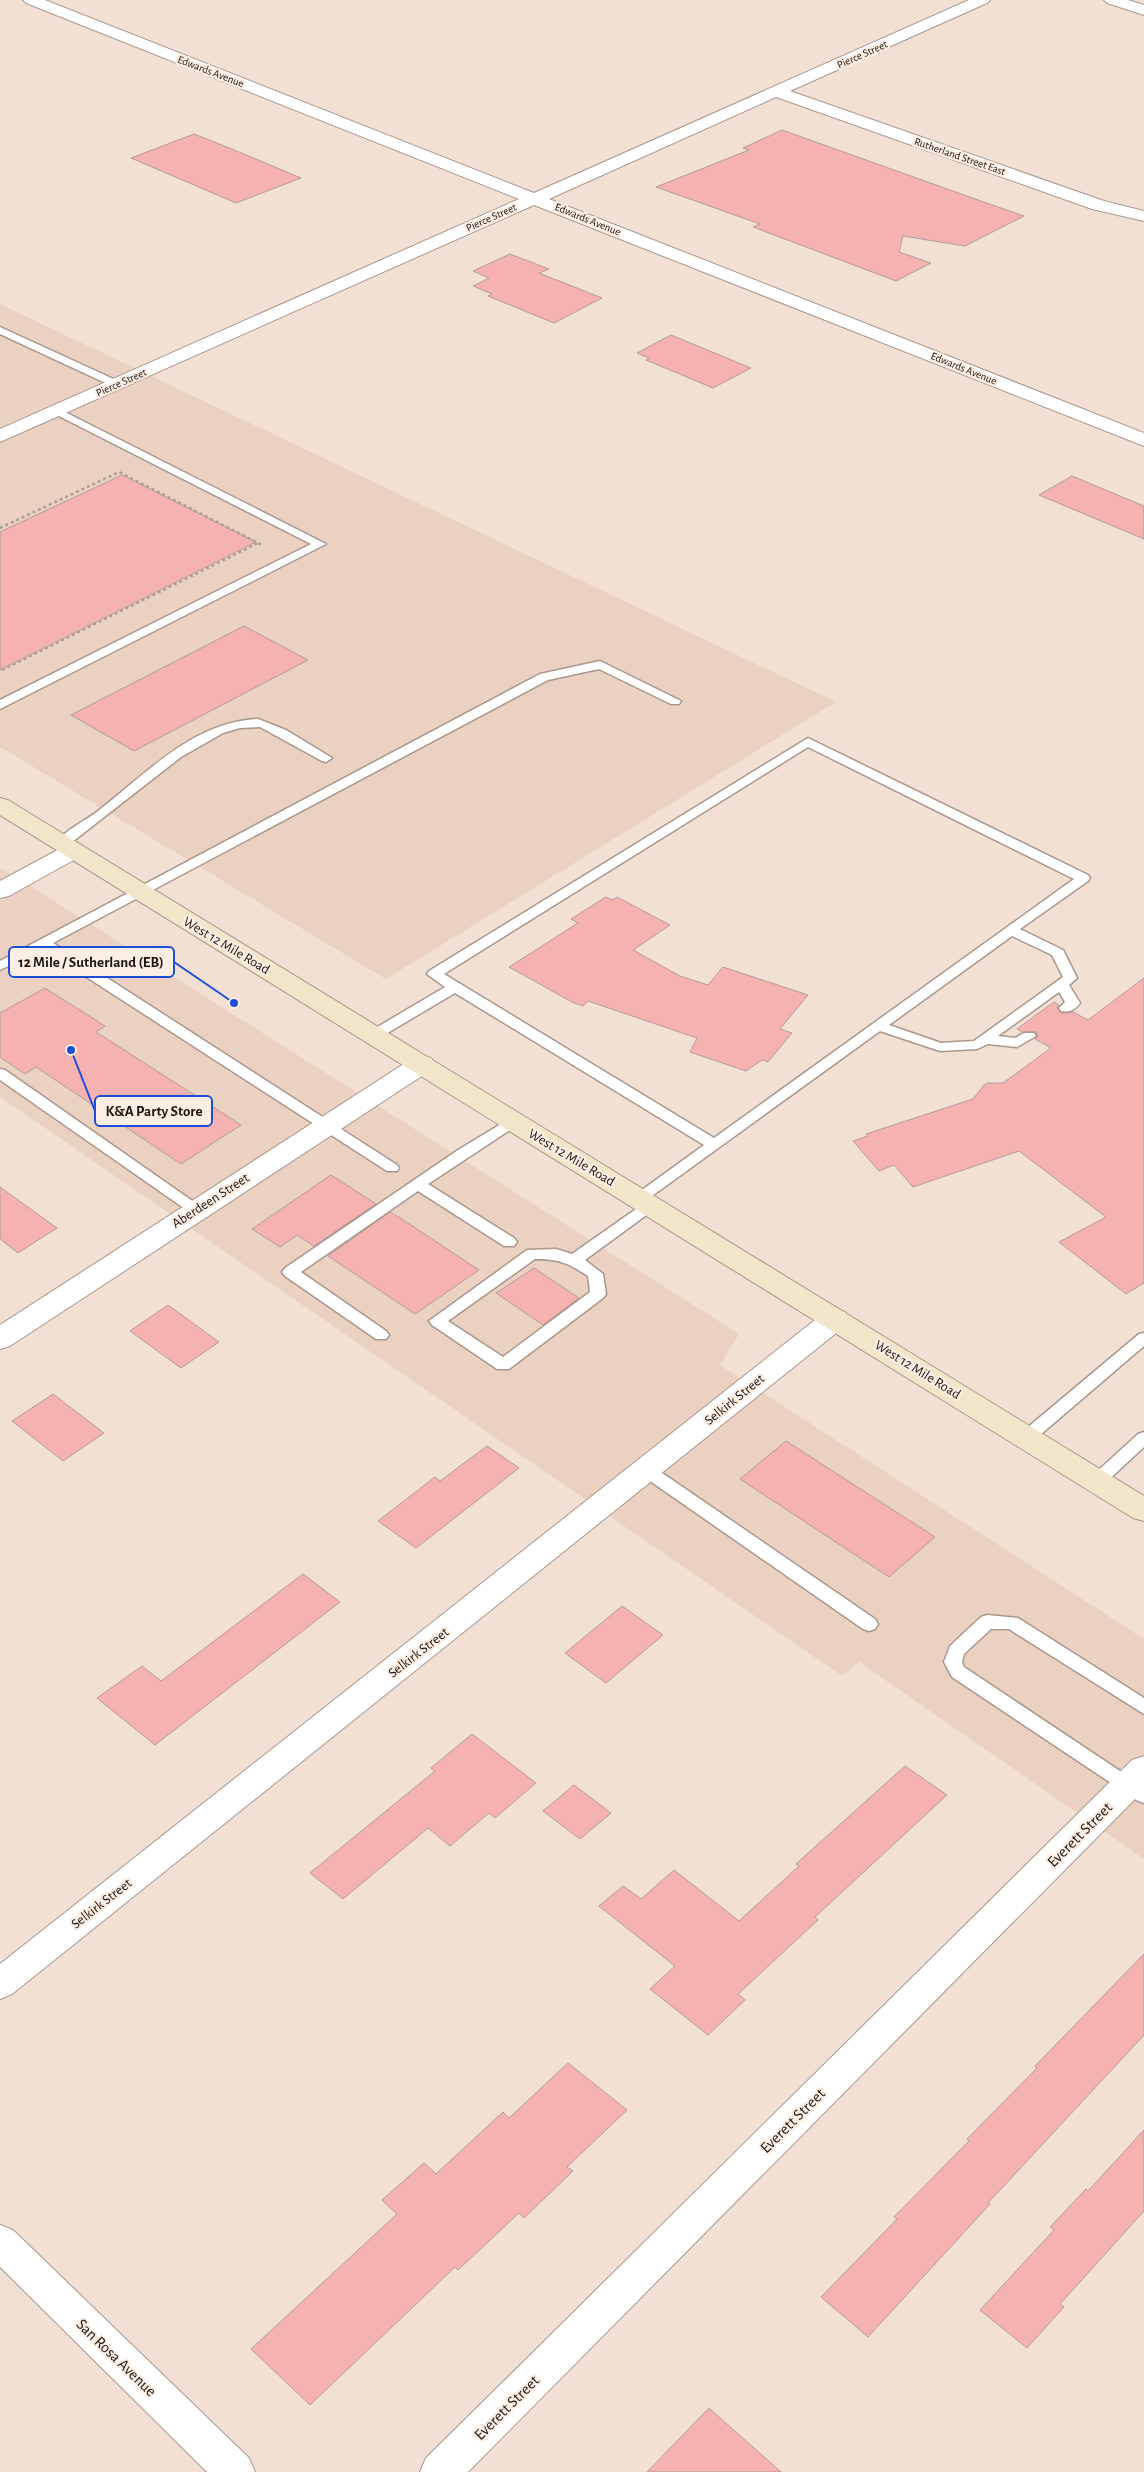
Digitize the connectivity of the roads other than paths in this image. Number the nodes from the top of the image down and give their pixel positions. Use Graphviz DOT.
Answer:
graph roads {
  1 [pos="31,0"];
  2 [pos="982,0"];
  3 [pos="1112,0"];
  4 [pos="1144,10"];
  5 [pos="776,92"];
  6 [pos="535,198"];
  7 [pos="1144,216"];
  8 [pos="0,330"];
  9 [pos="116,384"];
  10 [pos="57,410"];
  11 [pos="0,436"];
  12 [pos="1144,440"];
  13 [pos="675,701"];
  14 [pos="0,704"];
  15 [pos="326,758"];
  16 [pos="0,805"];
  17 [pos="68,847"];
  18 [pos="0,892"];
  19 [pos="141,892"];
  20 [pos="1011,930"];
  21 [pos="43,943"];
  22 [pos="0,966"];
  23 [pos="1061,984"];
  24 [pos="455,987"];
  25 [pos="1066,1008"];
  26 [pos="878,1026"];
  27 [pos="374,1035"];
  28 [pos="1028,1036"];
  29 [pos="984,1039"];
  30 [pos="422,1064"];
  31 [pos="0,1073"];
  32 [pos="514,1121"];
  33 [pos="326,1125"];
  34 [pos="714,1144"];
  35 [pos="392,1168"];
  36 [pos="419,1184"];
  37 [pos="645,1202"];
  38 [pos="196,1210"];
  39 [pos="509,1242"];
  40 [pos="574,1260"];
  41 [pos="836,1319"];
  42 [pos="381,1335"];
  43 [pos="0,1338"];
  44 [pos="1144,1338"];
  45 [pos="1027,1437"];
  46 [pos="1144,1438"];
  47 [pos="646,1470"];
  48 [pos="1097,1481"];
  49 [pos="1144,1510"];
  50 [pos="869,1624"];
  51 [pos="1144,1707"];
  52 [pos="1138,1784"];
  53 [pos="0,1984"];
  54 [pos="0,2242"];
  55 [pos="235,2472"];
  56 [pos="440,2472"];
  1 -- 6 [label="street, Edwards Avenue"];
  2 -- 5 [label="street, Pierce Street"];
  3 -- 4 [label="street"];
  5 -- 6 [label="street, Pierce Street"];
  5 -- 7 [label="street, Rutherland Street East"];
  6 -- 9 [label="street, Pierce Street"];
  6 -- 12 [label="street, Edwards Avenue"];
  8 -- 9 [label="lane"];
  9 -- 10 [label="street, Pierce Street"];
  10 -- 11 [label="street, Pierce Street"];
  10 -- 14 [label="lane"];
  13 -- 19 [label="lane"];
  15 -- 17 [label="lane"];
  16 -- 17 [label="main road, West 12 Mile Road"];
  17 -- 18 [label="street"];
  17 -- 19 [label="main road, West 12 Mile Road"];
  19 -- 21 [label="lane"];
  19 -- 27 [label="main road, West 12 Mile Road"];
  20 -- 23 [label="lane"];
  20 -- 24 [label="lane"];
  20 -- 26 [label="lane"];
  21 -- 22 [label="lane"];
  21 -- 33 [label="lane"];
  23 -- 25 [label="lane"];
  23 -- 29 [label="lane"];
  24 -- 27 [label="lane"];
  24 -- 34 [label="lane"];
  26 -- 29 [label="lane"];
  26 -- 34 [label="lane"];
  27 -- 30 [label="main road, West 12 Mile Road"];
  28 -- 29 [label="lane"];
  30 -- 32 [label="main road, West 12 Mile Road"];
  30 -- 33 [label="street, Aberdeen Street"];
  31 -- 38 [label="lane"];
  32 -- 36 [label="lane"];
  32 -- 37 [label="main road, West 12 Mile Road"];
  33 -- 35 [label="lane"];
  33 -- 38 [label="street, Aberdeen Street"];
  34 -- 37 [label="lane"];
  36 -- 39 [label="lane"];
  36 -- 42 [label="lane"];
  37 -- 40 [label="lane"];
  37 -- 41 [label="main road, West 12 Mile Road"];
  38 -- 43 [label="street, Aberdeen Street"];
  40 -- 40 [label="lane"];
  41 -- 45 [label="main road, West 12 Mile Road"];
  41 -- 47 [label="street, Selkirk Street"];
  44 -- 45 [label="lane"];
  45 -- 48 [label="main road, West 12 Mile Road"];
  46 -- 48 [label="lane"];
  47 -- 50 [label="lane"];
  47 -- 53 [label="street, Selkirk Street"];
  48 -- 49 [label="main road, West 12 Mile Road"];
  51 -- 52 [label="lane"];
  52 -- 56 [label="street, Everett Street"];
  54 -- 55 [label="street, San Rosa Avenue"];
}
